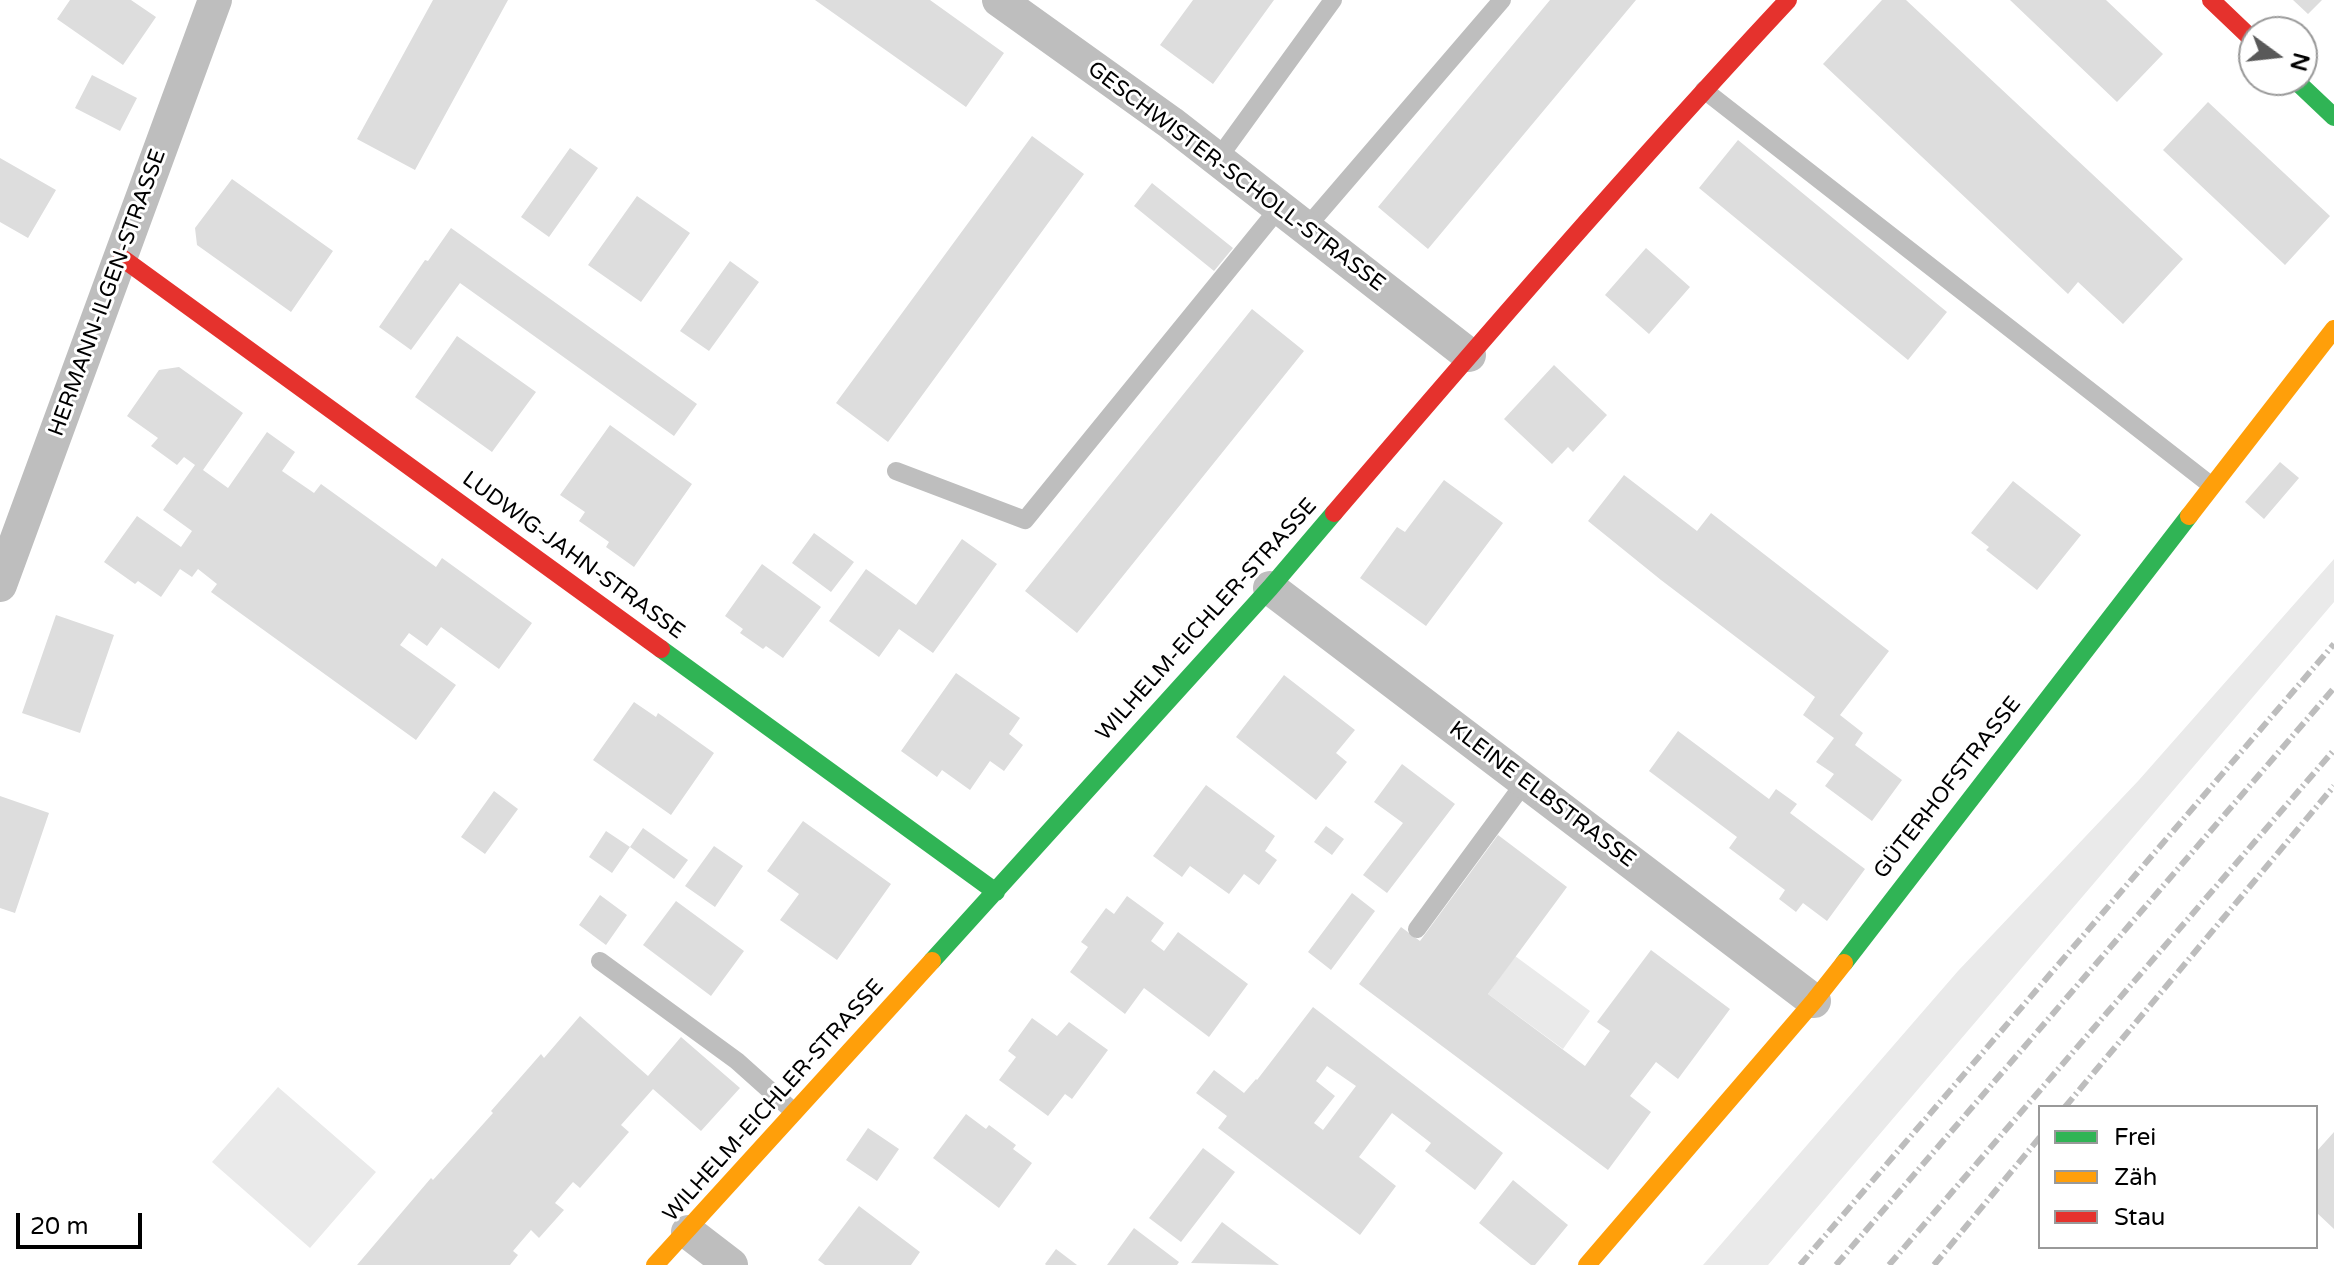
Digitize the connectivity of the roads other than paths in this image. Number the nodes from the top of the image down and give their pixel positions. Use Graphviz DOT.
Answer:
graph roads {
  1 [pos="215,0"];
  2 [pos="1001,0"];
  3 [pos="1333,0"];
  4 [pos="1502,0"];
  5 [pos="1788,0"];
  6 [pos="2211,0"];
  7 [pos="2238,26"];
  8 [pos="1704,90"];
  9 [pos="2312,96"];
  10 [pos="2334,117"];
  11 [pos="1217,160"];
  12 [pos="1293,218"];
  13 [pos="122,258"];
  14 [pos="2334,329"];
  15 [pos="1469,355"];
  16 [pos="896,471"];
  17 [pos="2212,486"];
  18 [pos="0,585"];
  19 [pos="1270,588"];
  20 [pos="1525,782"];
  21 [pos="996,892"];
  22 [pos="1417,929"];
  23 [pos="600,961"];
  24 [pos="1814,1001"];
  25 [pos="795,1114"];
  26 [pos="688,1232"];
  27 [pos="655,1265"];
  28 [pos="731,1265"];
  29 [pos="1587,1265"];
  1 -- 13 [label="street, HERMANN-ILGEN-STRASSE"];
  2 -- 11 [label="street, GESCHWISTER-SCHOLL-STRASSE"];
  3 -- 11 [label="lane"];
  4 -- 12 [label="lane"];
  5 -- 8 [label="street, WILHELM-EICHLER-STRASSE"];
  6 -- 7 [label="street"];
  8 -- 15 [label="street, WILHELM-EICHLER-STRASSE"];
  8 -- 17 [label="lane"];
  9 -- 10 [label="street"];
  11 -- 12 [label="street, GESCHWISTER-SCHOLL-STRASSE"];
  12 -- 15 [label="street, GESCHWISTER-SCHOLL-STRASSE"];
  12 -- 16 [label="lane"];
  13 -- 18 [label="street, HERMANN-ILGEN-STRASSE"];
  13 -- 21 [label="street, LUDWIG-JAHN-STRASSE"];
  14 -- 17 [label="street, GÜTERHOFSTRASSE"];
  15 -- 19 [label="street, WILHELM-EICHLER-STRASSE"];
  17 -- 24 [label="street, GÜTERHOFSTRASSE"];
  19 -- 20 [label="street, KLEINE ELBSTRASSE"];
  19 -- 21 [label="street, WILHELM-EICHLER-STRASSE"];
  20 -- 22 [label="lane"];
  20 -- 24 [label="street, KLEINE ELBSTRASSE"];
  21 -- 25 [label="street, WILHELM-EICHLER-STRASSE"];
  23 -- 25 [label="lane"];
  24 -- 29 [label="street, GÜTERHOFSTRASSE"];
  25 -- 26 [label="street, WILHELM-EICHLER-STRASSE"];
  26 -- 27 [label="street, WILHELM-EICHLER-STRASSE"];
  26 -- 28 [label="street"];
}
